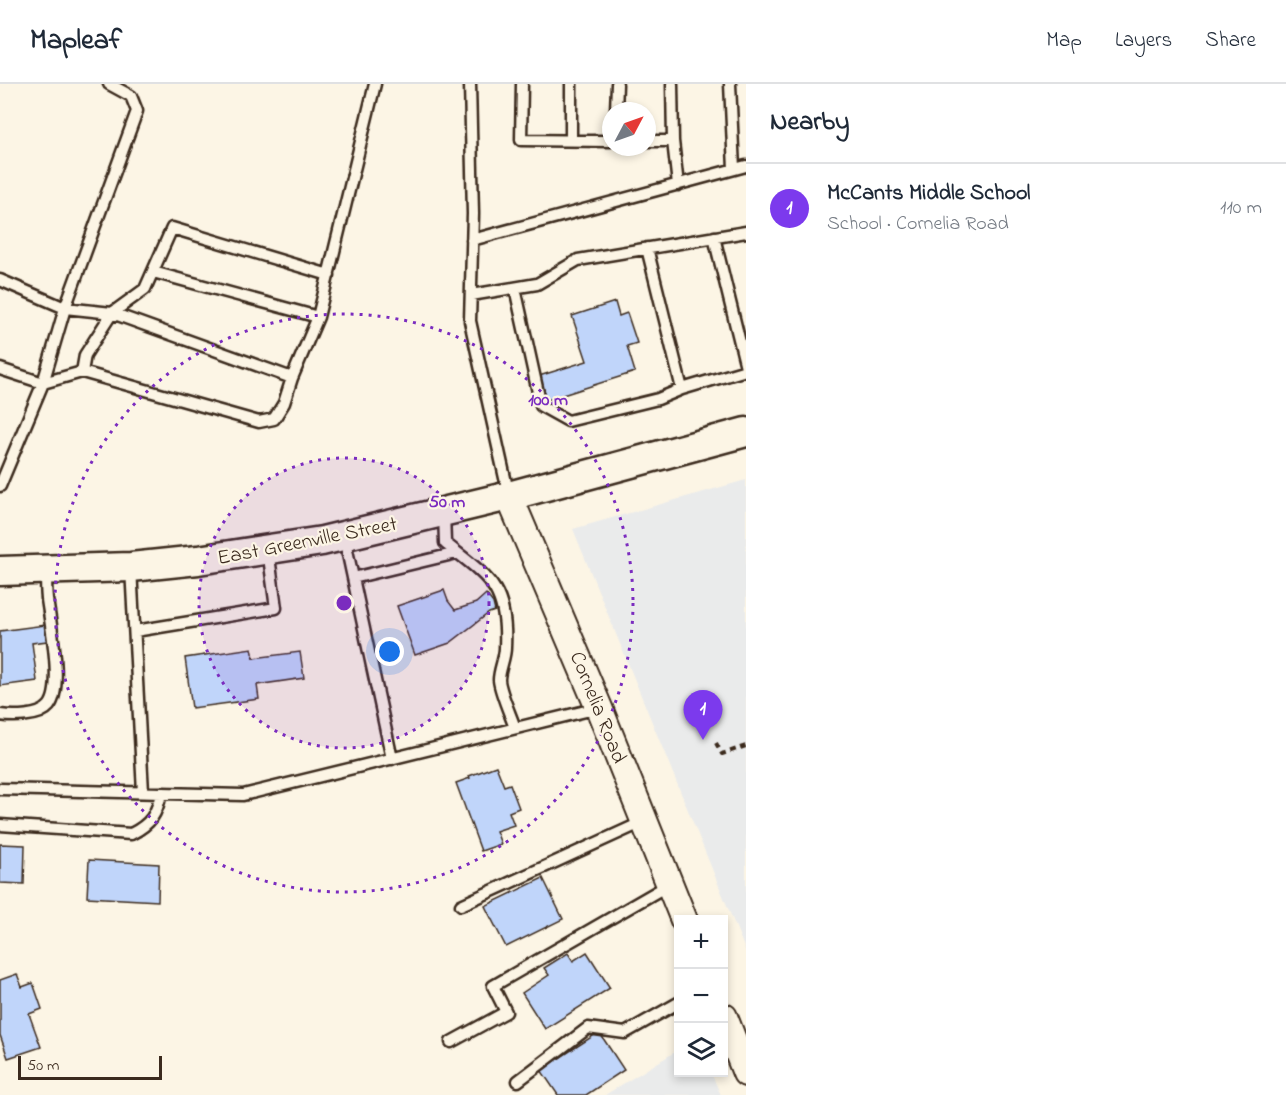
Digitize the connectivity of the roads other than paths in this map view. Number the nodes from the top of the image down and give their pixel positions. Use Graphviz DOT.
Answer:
graph roads {
  1 [pos="109,84"];
  2 [pos="375,84"];
  3 [pos="470,84"];
  4 [pos="522,84"];
  5 [pos="571,84"];
  6 [pos="617,84"];
  7 [pos="672,84"];
  8 [pos="730,84"];
  9 [pos="616,102"];
  10 [pos="571,140"];
  11 [pos="602,141"];
  12 [pos="656,141"];
  13 [pos="673,141"];
  14 [pos="746,166"];
  15 [pos="734,169"];
  16 [pos="678,185"];
  17 [pos="746,232"];
  18 [pos="714,237"];
  19 [pos="472,240"];
  20 [pos="647,248"];
  21 [pos="153,272"];
  22 [pos="329,275"];
  23 [pos="0,280"];
  24 [pos="515,288"];
  25 [pos="471,295"];
  26 [pos="65,308"];
  27 [pos="112,313"];
  28 [pos="318,317"];
  29 [pos="746,368"];
  30 [pos="0,369"];
  31 [pos="82,372"];
  32 [pos="292,378"];
  33 [pos="43,383"];
  34 [pos="682,389"];
  35 [pos="746,432"];
  36 [pos="0,486"];
  37 [pos="509,496"];
  38 [pos="444,512"];
  39 [pos="344,536"];
  40 [pos="268,549"];
  41 [pos="457,553"];
  42 [pos="131,567"];
  43 [pos="0,570"];
  44 [pos="46,570"];
  45 [pos="353,579"];
  46 [pos="135,632"];
  47 [pos="599,708"];
  48 [pos="0,715"];
  49 [pos="515,728"];
  50 [pos="392,759"];
  51 [pos="0,789"];
  52 [pos="143,792"];
  53 [pos="161,793"];
  54 [pos="645,821"];
  55 [pos="0,825"];
  56 [pos="670,884"];
  57 [pos="461,905"];
  58 [pos="682,915"];
  59 [pos="674,1005"];
  60 [pos="725,1023"];
  61 [pos="451,1042"];
  62 [pos="746,1073"];
  63 [pos="518,1082"];
  1 -- 26 [label="lane"];
  2 -- 22 [label="lane"];
  3 -- 19 [label="lane"];
  4 -- 10 [label="lane"];
  5 -- 10 [label="lane"];
  6 -- 9 [label="lane"];
  7 -- 13 [label="lane"];
  8 -- 15 [label="lane"];
  10 -- 11 [label="lane"];
  12 -- 13 [label="lane"];
  13 -- 16 [label="lane"];
  14 -- 15 [label="lane"];
  15 -- 16 [label="lane"];
  16 -- 19 [label="lane"];
  17 -- 18 [label="lane"];
  18 -- 20 [label="lane"];
  18 -- 29 [label="lane"];
  19 -- 25 [label="lane"];
  20 -- 24 [label="lane"];
  20 -- 34 [label="lane"];
  21 -- 22 [label="lane"];
  21 -- 27 [label="lane"];
  21 -- 28 [label="lane"];
  22 -- 28 [label="lane"];
  23 -- 26 [label="lane"];
  24 -- 25 [label="lane"];
  24 -- 34 [label="lane"];
  25 -- 37 [label="lane"];
  26 -- 27 [label="lane"];
  26 -- 33 [label="lane"];
  27 -- 31 [label="lane"];
  27 -- 32 [label="lane"];
  28 -- 32 [label="lane"];
  29 -- 34 [label="lane"];
  30 -- 33 [label="lane"];
  31 -- 32 [label="lane"];
  31 -- 33 [label="lane"];
  33 -- 36 [label="lane"];
  35 -- 37 [label="main road, East Greenville Street"];
  37 -- 38 [label="main road, East Greenville Street"];
  37 -- 47 [label="street, Cornelia Road"];
  38 -- 39 [label="main road, East Greenville Street"];
  38 -- 41 [label="lane"];
  39 -- 40 [label="main road, East Greenville Street"];
  39 -- 45 [label="lane"];
  40 -- 42 [label="main road, East Greenville Street"];
  40 -- 46 [label="lane"];
  41 -- 45 [label="lane"];
  41 -- 49 [label="lane"];
  42 -- 44 [label="main road, East Greenville Street"];
  42 -- 46 [label="lane"];
  43 -- 44 [label="main road, East Greenville Street"];
  44 -- 48 [label="lane"];
  45 -- 50 [label="lane"];
  46 -- 52 [label="lane"];
  47 -- 49 [label="lane"];
  47 -- 54 [label="street, Cornelia Road"];
  49 -- 50 [label="lane"];
  50 -- 53 [label="lane"];
  51 -- 52 [label="lane"];
  52 -- 53 [label="lane"];
  53 -- 55 [label="lane"];
  54 -- 56 [label="street, Cornelia Road"];
  54 -- 57 [label="lane"];
  56 -- 58 [label="street, Cornelia Road"];
  56 -- 61 [label="lane"];
  59 -- 63 [label="lane"];
  60 -- 62 [label="street"];
}
